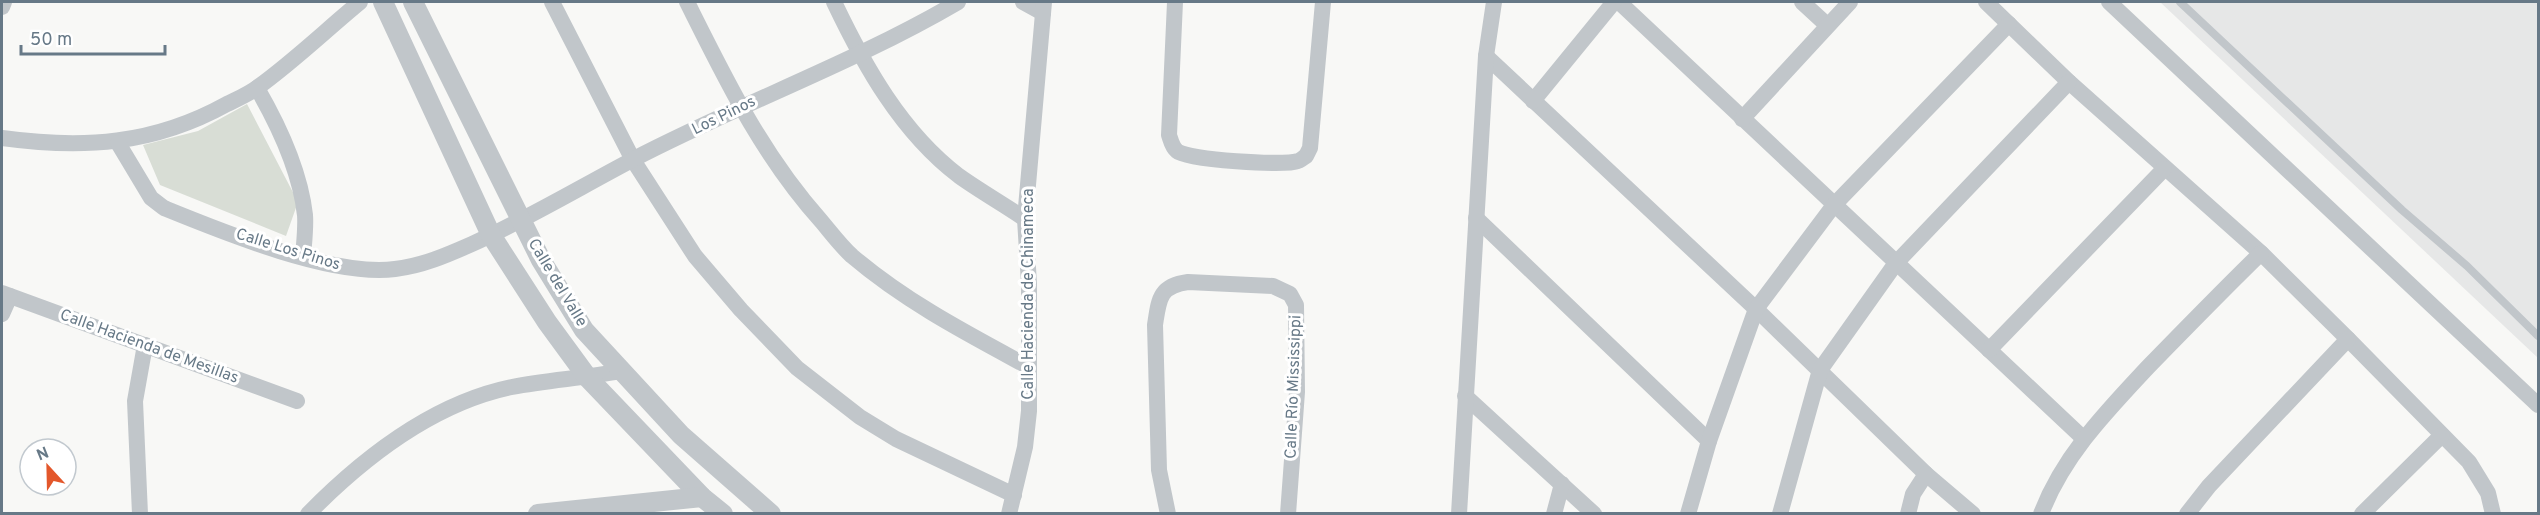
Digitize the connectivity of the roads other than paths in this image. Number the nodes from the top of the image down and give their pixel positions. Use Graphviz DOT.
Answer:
graph roads {
  1 [pos="4,2"];
  2 [pos="360,2"];
  3 [pos="383,2"];
  4 [pos="413,2"];
  5 [pos="552,2"];
  6 [pos="687,2"];
  7 [pos="834,2"];
  8 [pos="958,2"];
  9 [pos="1023,2"];
  10 [pos="1175,2"];
  11 [pos="1323,2"];
  12 [pos="1494,2"];
  13 [pos="1614,2"];
  14 [pos="1620,2"];
  15 [pos="1802,2"];
  16 [pos="1850,2"];
  17 [pos="1986,2"];
  18 [pos="2109,2"];
  19 [pos="2180,2"];
  20 [pos="2,7"];
  21 [pos="1043,7"];
  22 [pos="2010,24"];
  23 [pos="1827,25"];
  24 [pos="858,53"];
  25 [pos="1486,56"];
  26 [pos="2069,82"];
  27 [pos="257,88"];
  28 [pos="1533,100"];
  29 [pos="739,108"];
  30 [pos="1742,119"];
  31 [pos="2,138"];
  32 [pos="118,143"];
  33 [pos="633,160"];
  34 [pos="2164,169"];
  35 [pos="1834,205"];
  36 [pos="1476,218"];
  37 [pos="1025,219"];
  38 [pos="520,220"];
  39 [pos="492,235"];
  40 [pos="2260,253"];
  41 [pos="303,257"];
  42 [pos="1896,263"];
  43 [pos="6,294"];
  44 [pos="1756,309"];
  45 [pos="2,314"];
  46 [pos="2538,336"];
  47 [pos="2348,339"];
  48 [pos="145,345"];
  49 [pos="1989,350"];
  50 [pos="1029,367"];
  51 [pos="1820,370"];
  52 [pos="621,371"];
  53 [pos="588,378"];
  54 [pos="1465,396"];
  55 [pos="297,401"];
  56 [pos="2538,405"];
  57 [pos="2442,435"];
  58 [pos="2084,438"];
  59 [pos="1709,441"];
  60 [pos="1926,474"];
  61 [pos="1562,484"];
  62 [pos="1014,495"];
  63 [pos="702,497"];
  64 [pos="140,513"];
  65 [pos="308,513"];
  66 [pos="538,513"];
  67 [pos="723,513"];
  68 [pos="771,513"];
  69 [pos="1009,513"];
  70 [pos="1168,513"];
  71 [pos="1288,513"];
  72 [pos="1459,513"];
  73 [pos="1554,513"];
  74 [pos="1594,513"];
  75 [pos="1688,513"];
  76 [pos="1780,513"];
  77 [pos="1908,513"];
  78 [pos="1972,513"];
  79 [pos="2041,513"];
  80 [pos="2187,513"];
  81 [pos="2362,513"];
  82 [pos="2493,513"];
  1 -- 20 [label="street"];
  2 -- 27 [label="street"];
  3 -- 39 [label="street, Calle del Valle"];
  4 -- 38 [label="street, Calle del Valle"];
  5 -- 33 [label="street"];
  6 -- 29 [label="street"];
  7 -- 24 [label="street"];
  8 -- 24 [label="street, Los Pinos"];
  9 -- 21 [label="street"];
  10 -- 11 [label="street"];
  12 -- 25 [label="street"];
  13 -- 28 [label="street"];
  14 -- 30 [label="street"];
  15 -- 23 [label="street"];
  16 -- 23 [label="street"];
  17 -- 22 [label="street"];
  18 -- 56 [label="street"];
  19 -- 46 [label="lane"];
  21 -- 37 [label="street, Calle Hacienda de Chinameca"];
  22 -- 26 [label="street"];
  22 -- 35 [label="street"];
  23 -- 30 [label="street"];
  24 -- 29 [label="street, Los Pinos"];
  24 -- 37 [label="street"];
  25 -- 28 [label="street"];
  25 -- 36 [label="street"];
  26 -- 34 [label="street"];
  26 -- 42 [label="street"];
  27 -- 32 [label="street"];
  27 -- 41 [label="street"];
  28 -- 44 [label="street"];
  29 -- 33 [label="street, Los Pinos"];
  29 -- 50 [label="street"];
  30 -- 35 [label="street"];
  31 -- 32 [label="street"];
  32 -- 41 [label="street, Calle Los Pinos"];
  33 -- 38 [label="street, Los Pinos"];
  33 -- 62 [label="street"];
  34 -- 40 [label="street"];
  34 -- 49 [label="street"];
  35 -- 42 [label="street"];
  35 -- 44 [label="street"];
  36 -- 54 [label="street"];
  36 -- 59 [label="street"];
  37 -- 50 [label="street, Calle Hacienda de Chinameca"];
  38 -- 39 [label="street, Los Pinos"];
  38 -- 52 [label="street, Calle del Valle"];
  39 -- 41 [label="street, Calle Los Pinos"];
  39 -- 53 [label="street, Calle del Valle"];
  40 -- 47 [label="street"];
  40 -- 58 [label="street"];
  42 -- 49 [label="street"];
  42 -- 51 [label="street"];
  43 -- 45 [label="street"];
  43 -- 48 [label="street, Calle Hacienda de Mesillas"];
  44 -- 51 [label="street"];
  44 -- 59 [label="street"];
  47 -- 57 [label="street"];
  47 -- 80 [label="street"];
  48 -- 55 [label="street, Calle Hacienda de Mesillas"];
  48 -- 64 [label="street"];
  49 -- 58 [label="street"];
  50 -- 62 [label="street, Calle Hacienda de Chinameca"];
  51 -- 60 [label="street"];
  51 -- 76 [label="street"];
  52 -- 53 [label="street"];
  52 -- 68 [label="street, Calle del Valle"];
  53 -- 63 [label="street, Calle del Valle"];
  53 -- 65 [label="street"];
  54 -- 61 [label="street"];
  54 -- 72 [label="street"];
  57 -- 81 [label="street"];
  57 -- 82 [label="street"];
  58 -- 79 [label="street"];
  59 -- 75 [label="street"];
  60 -- 77 [label="street"];
  60 -- 78 [label="street"];
  61 -- 73 [label="street"];
  61 -- 74 [label="street"];
  62 -- 69 [label="street, Calle Hacienda de Chinameca"];
  63 -- 66 [label="street"];
  63 -- 67 [label="street, Calle del Valle"];
  70 -- 71 [label="street, Calle Río Mississippi"];
}
